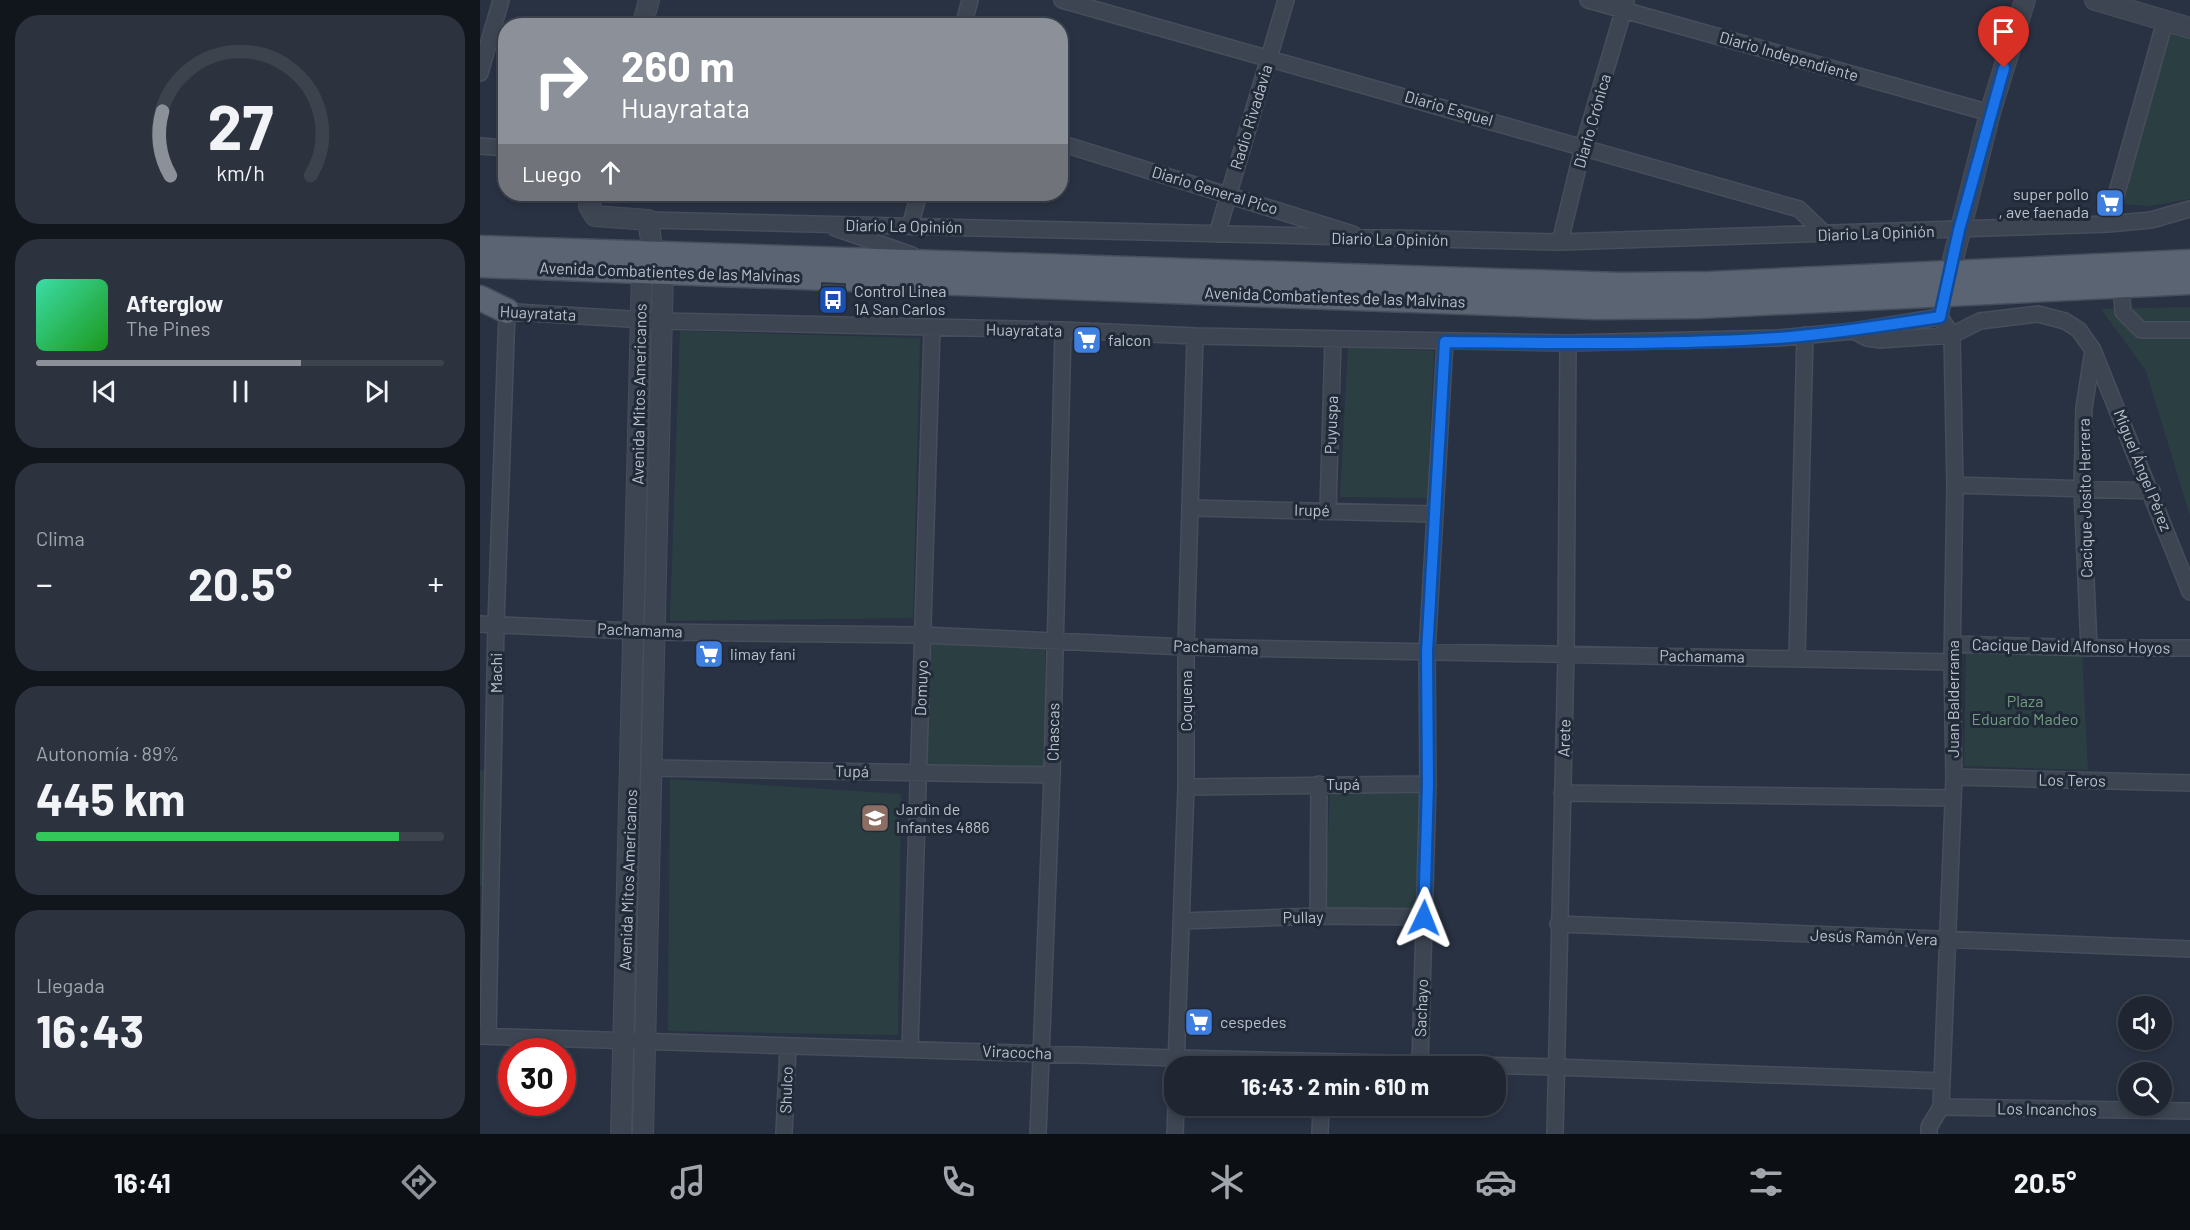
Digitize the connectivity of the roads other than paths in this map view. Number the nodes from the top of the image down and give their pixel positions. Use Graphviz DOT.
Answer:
graph roads {
  1 [pos="501,0"];
  2 [pos="649,0"];
  3 [pos="970,0"];
  4 [pos="1062,0"];
  5 [pos="1286,0"];
  6 [pos="1588,0"];
  7 [pos="2025,0"];
  8 [pos="2095,0"];
  9 [pos="1625,5"];
  10 [pos="645,18"];
  11 [pos="965,18"];
  12 [pos="2165,21"];
  13 [pos="2190,28"];
  14 [pos="1269,57"];
  15 [pos="480,73"];
  16 [pos="1990,113"];
  17 [pos="1068,145"];
  18 [pos="480,146"];
  19 [pos="498,147"];
  20 [pos="1583,147"];
  21 [pos="1228,194"];
  22 [pos="917,201"];
  23 [pos="591,202"];
  24 [pos="2190,209"];
  25 [pos="648,220"];
  26 [pos="2151,220"];
  27 [pos="2190,220"];
  28 [pos="2108,224"];
  29 [pos="826,225"];
  30 [pos="910,226"];
  31 [pos="1959,230"];
  32 [pos="1217,234"];
  33 [pos="1826,235"];
  34 [pos="1369,239"];
  35 [pos="1560,242"];
  36 [pos="480,248"];
  37 [pos="2190,262"];
  38 [pos="653,265"];
  39 [pos="946,265"];
  40 [pos="480,266"];
  41 [pos="2190,282"];
  42 [pos="2121,285"];
  43 [pos="1944,295"];
  44 [pos="480,298"];
  45 [pos="480,310"];
  46 [pos="507,311"];
  47 [pos="640,319"];
  48 [pos="662,321"];
  49 [pos="932,328"];
  50 [pos="1063,330"];
  51 [pos="1854,330"];
  52 [pos="2190,330"];
  53 [pos="1805,334"];
  54 [pos="1952,335"];
  55 [pos="1195,336"];
  56 [pos="1333,339"];
  57 [pos="1445,342"];
  58 [pos="1568,343"];
  59 [pos="2093,350"];
  60 [pos="1955,485"];
  61 [pos="2082,488"];
  62 [pos="2152,491"];
  63 [pos="1192,508"];
  64 [pos="1328,510"];
  65 [pos="1433,514"];
  66 [pos="2190,592"];
  67 [pos="480,624"];
  68 [pos="496,624"];
  69 [pos="635,630"];
  70 [pos="656,632"];
  71 [pos="922,635"];
  72 [pos="1055,640"];
  73 [pos="1953,644"];
  74 [pos="1186,647"];
  75 [pos="2089,648"];
  76 [pos="2190,648"];
  77 [pos="1427,652"];
  78 [pos="1566,653"];
  79 [pos="1797,658"];
  80 [pos="1952,662"];
  81 [pos="488,761"];
  82 [pos="652,768"];
  83 [pos="918,771"];
  84 [pos="1052,775"];
  85 [pos="1954,777"];
  86 [pos="2190,783"];
  87 [pos="1319,784"];
  88 [pos="1428,784"];
  89 [pos="1186,787"];
  90 [pos="1562,793"];
  91 [pos="1953,798"];
  92 [pos="486,896"];
  93 [pos="1318,916"];
  94 [pos="1424,918"];
  95 [pos="1182,921"];
  96 [pos="1558,924"];
  97 [pos="1949,940"];
  98 [pos="2190,949"];
  99 [pos="484,1036"];
  100 [pos="623,1041"];
  101 [pos="645,1042"];
  102 [pos="788,1046"];
  103 [pos="910,1049"];
  104 [pos="1042,1053"];
  105 [pos="1176,1056"];
  106 [pos="1420,1056"];
  107 [pos="1164,1061"];
  108 [pos="1506,1065"];
  109 [pos="1554,1066"];
  110 [pos="1942,1081"];
  111 [pos="1941,1107"];
  112 [pos="2190,1111"];
  113 [pos="1176,1116"];
  114 [pos="1321,1116"];
  115 [pos="621,1134"];
  116 [pos="643,1134"];
  117 [pos="784,1134"];
  118 [pos="1038,1134"];
  119 [pos="1175,1134"];
  120 [pos="1320,1134"];
  121 [pos="1555,1134"];
  122 [pos="1929,1134"];
  1 -- 15 [label="street"];
  2 -- 10 [label="street"];
  3 -- 11 [label="street"];
  4 -- 14 [label="street, Diario Esquel"];
  5 -- 14 [label="street, Radio Rivadavia"];
  6 -- 9 [label="street, Diario Independiente"];
  7 -- 16 [label="street"];
  8 -- 12 [label="street"];
  9 -- 16 [label="street, Diario Independiente"];
  9 -- 20 [label="street, Diario Crónica"];
  12 -- 13 [label="street"];
  12 -- 28 [label="street"];
  14 -- 20 [label="street, Diario Esquel"];
  14 -- 21 [label="street, Radio Rivadavia"];
  16 -- 31 [label="street"];
  17 -- 21 [label="street, Diario General Pico"];
  18 -- 19 [label="street"];
  20 -- 33 [label="street, Diario Esquel"];
  20 -- 35 [label="street, Diario Crónica"];
  21 -- 32 [label="street, Radio Rivadavia"];
  21 -- 34 [label="street, Diario General Pico"];
  22 -- 30 [label="street"];
  23 -- 25 [label="street, Diario La Opinión"];
  24 -- 26 [label="street, Diario La Opinión"];
  25 -- 29 [label="street, Diario La Opinión"];
  25 -- 38 [label="street"];
  26 -- 27 [label="street"];
  26 -- 28 [label="street, Diario La Opinión"];
  28 -- 31 [label="street, Diario La Opinión"];
  29 -- 30 [label="street, Diario La Opinión"];
  29 -- 39 [label="street"];
  30 -- 32 [label="street, Diario La Opinión"];
  31 -- 33 [label="street, Diario La Opinión"];
  31 -- 43 [label="street"];
  32 -- 34 [label="street, Diario La Opinión"];
  33 -- 35 [label="street, Diario La Opinión"];
  34 -- 35 [label="street, Diario La Opinión"];
  36 -- 38 [label="main road, Avenida Combatientes de las Malvinas"];
  37 -- 43 [label="main road, Avenida Combatientes de las Malvinas"];
  38 -- 39 [label="main road, Avenida Combatientes de las Malvinas"];
  38 -- 40 [label="main road, Avenida Combatientes de las Malvinas"];
  38 -- 43 [label="main road, Avenida Combatientes de las Malvinas"];
  38 -- 47 [label="street, Avenida Mitos Americanos"];
  38 -- 48 [label="street, Avenida Mitos Americanos"];
  39 -- 43 [label="main road, Avenida Combatientes de las Malvinas"];
  41 -- 42 [label="main road, Avenida Combatientes de las Malvinas"];
  42 -- 43 [label="main road, Avenida Combatientes de las Malvinas"];
  42 -- 52 [label="street"];
  43 -- 51 [label="street, Huayratata"];
  43 -- 54 [label="street"];
  44 -- 46 [label="main road"];
  45 -- 46 [label="street, Huayratata"];
  46 -- 47 [label="street, Huayratata"];
  46 -- 68 [label="street, Machi"];
  47 -- 48 [label="street, Huayratata"];
  47 -- 69 [label="street, Avenida Mitos Americanos"];
  48 -- 49 [label="street, Huayratata"];
  48 -- 70 [label="street, Avenida Mitos Americanos"];
  49 -- 50 [label="street, Huayratata"];
  49 -- 71 [label="street, Domuyo"];
  50 -- 55 [label="street, Huayratata"];
  50 -- 72 [label="street, Chascas"];
  51 -- 53 [label="street, Huayratata"];
  51 -- 54 [label="street"];
  53 -- 58 [label="street, Huayratata"];
  53 -- 79 [label="street"];
  54 -- 59 [label="street, Miguel Ángel Pérez"];
  54 -- 60 [label="street, Juan Balderrama"];
  55 -- 56 [label="street, Huayratata"];
  55 -- 63 [label="street, Coquena"];
  56 -- 57 [label="street, Huayratata"];
  56 -- 64 [label="street, Puyuspa"];
  57 -- 58 [label="street, Huayratata"];
  57 -- 65 [label="street, Sachayo"];
  58 -- 78 [label="street, Arete"];
  59 -- 61 [label="street, Cacique Josito Herrera"];
  59 -- 62 [label="street, Miguel Ángel Pérez"];
  60 -- 61 [label="street"];
  60 -- 73 [label="street, Juan Balderrama"];
  61 -- 62 [label="street"];
  61 -- 75 [label="street, Cacique Josito Herrera"];
  62 -- 66 [label="street, Miguel Ángel Pérez"];
  63 -- 64 [label="street, Irupé"];
  63 -- 74 [label="street, Coquena"];
  64 -- 65 [label="street, Irupé"];
  65 -- 77 [label="street, Sachayo"];
  67 -- 68 [label="street, Pachamama"];
  68 -- 69 [label="street, Pachamama"];
  68 -- 81 [label="street, Machi"];
  69 -- 70 [label="street, Pachamama"];
  69 -- 100 [label="street, Avenida Mitos Americanos"];
  70 -- 71 [label="street, Pachamama"];
  70 -- 82 [label="street, Avenida Mitos Americanos"];
  71 -- 72 [label="street, Pachamama"];
  71 -- 83 [label="street, Domuyo"];
  72 -- 74 [label="street, Pachamama"];
  72 -- 84 [label="street, Chascas"];
  73 -- 75 [label="street, Cacique David Alfonso Hoyos"];
  73 -- 80 [label="street, Juan Balderrama"];
  74 -- 77 [label="street, Pachamama"];
  74 -- 89 [label="street, Coquena"];
  75 -- 76 [label="street, Cacique David Alfonso Hoyos"];
  77 -- 78 [label="street, Pachamama"];
  77 -- 88 [label="street, Sachayo"];
  78 -- 79 [label="street, Pachamama"];
  78 -- 90 [label="street, Arete"];
  79 -- 80 [label="street, Pachamama"];
  80 -- 85 [label="street, Juan Balderrama"];
  81 -- 92 [label="street, Machi"];
  82 -- 83 [label="street, Tupá"];
  82 -- 101 [label="street, Avenida Mitos Americanos"];
  83 -- 84 [label="street, Tupá"];
  83 -- 103 [label="street, Domuyo"];
  84 -- 104 [label="street, Chascas"];
  85 -- 86 [label="street, Los Teros"];
  85 -- 91 [label="street, Juan Balderrama"];
  87 -- 88 [label="street, Tupá"];
  87 -- 89 [label="street, Tupá"];
  87 -- 93 [label="street"];
  88 -- 94 [label="street, Sachayo"];
  89 -- 95 [label="street, Coquena"];
  90 -- 91 [label="street"];
  90 -- 96 [label="street, Arete"];
  91 -- 97 [label="street, Juan Balderrama"];
  92 -- 99 [label="street, Machi"];
  93 -- 94 [label="street, Pullay"];
  93 -- 95 [label="street, Pullay"];
  94 -- 106 [label="street, Sachayo"];
  95 -- 105 [label="street, Coquena"];
  96 -- 97 [label="street, Jesús Ramón Vera"];
  96 -- 109 [label="street, Arete"];
  97 -- 98 [label="street, Jesús Ramón Vera"];
  97 -- 110 [label="street, Juan Balderrama"];
  99 -- 100 [label="street, Viracocha"];
  100 -- 101 [label="street, Viracocha"];
  100 -- 115 [label="street, Avenida Mitos Americanos"];
  101 -- 102 [label="street, Viracocha"];
  101 -- 116 [label="street, Avenida Mitos Americanos"];
  102 -- 103 [label="street, Viracocha"];
  102 -- 117 [label="street, Shulco"];
  103 -- 104 [label="street, Viracocha"];
  104 -- 107 [label="street, Viracocha"];
  104 -- 118 [label="street, Chascas"];
  108 -- 109 [label="street, Viracocha"];
  109 -- 110 [label="street, Viracocha"];
  109 -- 121 [label="street, Arete"];
  110 -- 111 [label="street, Juan Balderrama"];
  111 -- 112 [label="street, Los Incanchos"];
  111 -- 122 [label="street"];
  113 -- 119 [label="street"];
  114 -- 120 [label="street"];
}
